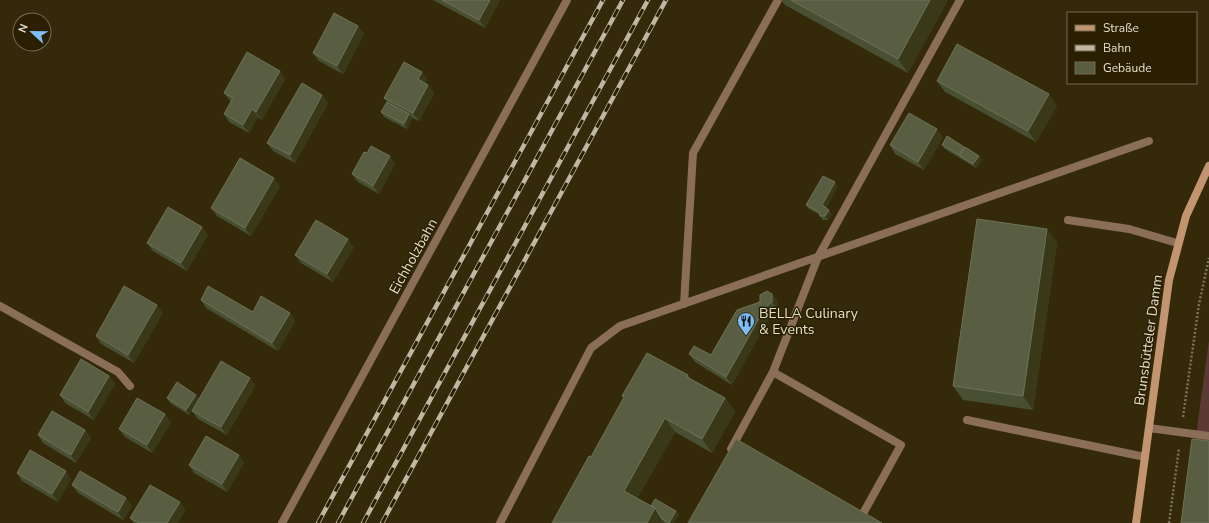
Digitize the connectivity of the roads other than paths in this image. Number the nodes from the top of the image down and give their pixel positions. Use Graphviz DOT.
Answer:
graph roads {
  1 [pos="567,0"];
  2 [pos="778,0"];
  3 [pos="960,0"];
  4 [pos="1149,142"];
  5 [pos="1209,166"];
  6 [pos="1068,220"];
  7 [pos="1177,243"];
  8 [pos="818,257"];
  9 [pos="684,304"];
  10 [pos="0,306"];
  11 [pos="773,372"];
  12 [pos="130,386"];
  13 [pos="967,420"];
  14 [pos="1149,428"];
  15 [pos="1209,436"];
  16 [pos="727,454"];
  17 [pos="1145,457"];
  18 [pos="860,518"];
  19 [pos="282,523"];
  20 [pos="500,523"];
  21 [pos="1136,523"];
  1 -- 19 [label="street, Eichholzbahn"];
  2 -- 9 [label="street"];
  3 -- 8 [label="street"];
  4 -- 8 [label="street"];
  5 -- 7 [label="main road, Brunsbütteler Damm"];
  6 -- 7 [label="street"];
  7 -- 14 [label="main road, Brunsbütteler Damm"];
  8 -- 9 [label="street"];
  8 -- 11 [label="street"];
  9 -- 20 [label="street"];
  10 -- 12 [label="street"];
  11 -- 16 [label="street"];
  11 -- 18 [label="street"];
  13 -- 17 [label="street"];
  14 -- 15 [label="street"];
  14 -- 17 [label="main road, Brunsbütteler Damm"];
  17 -- 21 [label="main road, Brunsbütteler Damm"];
}
